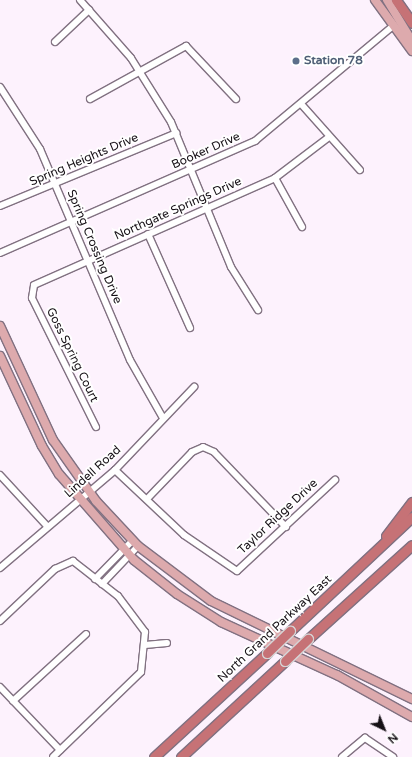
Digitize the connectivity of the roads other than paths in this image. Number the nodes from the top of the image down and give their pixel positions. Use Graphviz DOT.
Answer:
graph roads {
  1 [pos="80,0"];
  2 [pos="375,0"];
  3 [pos="387,0"];
  4 [pos="396,0"];
  5 [pos="89,10"];
  6 [pos="412,23"];
  7 [pos="393,26"];
  8 [pos="412,41"];
  9 [pos="55,42"];
  10 [pos="412,51"];
  11 [pos="140,73"];
  12 [pos="0,87"];
  13 [pos="90,99"];
  14 [pos="236,99"];
  15 [pos="302,105"];
  16 [pos="176,133"];
  17 [pos="330,137"];
  18 [pos="192,169"];
  19 [pos="360,170"];
  20 [pos="275,178"];
  21 [pos="56,185"];
  22 [pos="0,206"];
  23 [pos="206,208"];
  24 [pos="73,221"];
  25 [pos="302,227"];
  26 [pos="148,234"];
  27 [pos="0,253"];
  28 [pos="87,260"];
  29 [pos="31,291"];
  30 [pos="258,310"];
  31 [pos="0,326"];
  32 [pos="190,328"];
  33 [pos="0,356"];
  34 [pos="24,382"];
  35 [pos="14,386"];
  36 [pos="194,387"];
  37 [pos="163,418"];
  38 [pos="96,427"];
  39 [pos="115,470"];
  40 [pos="0,475"];
  41 [pos="335,480"];
  42 [pos="89,492"];
  43 [pos="147,499"];
  44 [pos="78,500"];
  45 [pos="412,502"];
  46 [pos="412,517"];
  47 [pos="47,526"];
  48 [pos="286,527"];
  49 [pos="136,543"];
  50 [pos="412,545"];
  51 [pos="127,552"];
  52 [pos="412,553"];
  53 [pos="367,559"];
  54 [pos="0,568"];
  55 [pos="95,579"];
  56 [pos="102,584"];
  57 [pos="354,598"];
  58 [pos="210,601"];
  59 [pos="204,612"];
  60 [pos="0,621"];
  61 [pos="86,634"];
  62 [pos="167,643"];
  63 [pos="145,645"];
  64 [pos="342,664"];
  65 [pos="337,675"];
  66 [pos="0,687"];
  67 [pos="412,699"];
  68 [pos="13,701"];
  69 [pos="412,717"];
  70 [pos="60,750"];
  71 [pos="53,757"];
  72 [pos="154,757"];
  73 [pos="181,757"];
  74 [pos="342,757"];
  75 [pos="392,757"];
  1 -- 5 [label="street"];
  2 -- 7 [label="main road"];
  3 -- 8 [label="main road"];
  4 -- 6 [label="highway"];
  5 -- 9 [label="street"];
  5 -- 11 [label="street"];
  7 -- 10 [label="main road"];
  7 -- 15 [label="street, Booker Drive"];
  11 -- 13 [label="street"];
  11 -- 14 [label="street"];
  11 -- 16 [label="street"];
  12 -- 21 [label="street, Spring Crossing Drive"];
  15 -- 17 [label="street"];
  15 -- 18 [label="street, Booker Drive"];
  16 -- 18 [label="street"];
  16 -- 21 [label="street, Spring Heights Drive"];
  17 -- 19 [label="street"];
  17 -- 20 [label="street, Northgate Springs Drive"];
  18 -- 23 [label="street"];
  18 -- 24 [label="street, Booker Drive"];
  20 -- 23 [label="street, Northgate Springs Drive"];
  20 -- 25 [label="street"];
  21 -- 22 [label="street, Spring Heights Drive"];
  21 -- 24 [label="street, Spring Crossing Drive"];
  23 -- 26 [label="street, Northgate Springs Drive"];
  23 -- 30 [label="street"];
  24 -- 27 [label="street, Booker Drive"];
  24 -- 28 [label="street, Spring Crossing Drive"];
  26 -- 28 [label="street, Northgate Springs Drive"];
  26 -- 32 [label="street"];
  28 -- 29 [label="street, Northgate Springs Drive"];
  28 -- 37 [label="street, Spring Crossing Drive"];
  29 -- 38 [label="street, Goss Spring Court"];
  31 -- 34 [label="main road"];
  33 -- 35 [label="main road"];
  34 -- 35 [label="main road"];
  34 -- 42 [label="main road"];
  35 -- 44 [label="main road"];
  36 -- 37 [label="street, Lindell Road"];
  37 -- 39 [label="street, Lindell Road"];
  39 -- 42 [label="street, Lindell Road"];
  39 -- 43 [label="street"];
  40 -- 47 [label="street"];
  41 -- 48 [label="street, Taylor Ridge Drive"];
  42 -- 44 [label="street, Lindell Road"];
  42 -- 49 [label="main road"];
  43 -- 48 [label="street, Taylor Ridge Drive"];
  43 -- 48 [label="street"];
  44 -- 47 [label="street, Lindell Road"];
  44 -- 51 [label="main road"];
  45 -- 53 [label="highway"];
  46 -- 53 [label="highway, North Grand Parkway East"];
  47 -- 54 [label="street, Lindell Road"];
  49 -- 51 [label="street"];
  49 -- 58 [label="main road"];
  50 -- 57 [label="highway"];
  51 -- 55 [label="street"];
  51 -- 56 [label="street"];
  51 -- 59 [label="main road"];
  52 -- 57 [label="highway"];
  53 -- 72 [label="highway, North Grand Parkway East, bridge"];
  55 -- 56 [label="street"];
  55 -- 60 [label="street"];
  56 -- 63 [label="street"];
  57 -- 73 [label="highway, bridge"];
  58 -- 59 [label="main road"];
  58 -- 64 [label="main road"];
  59 -- 65 [label="main road"];
  61 -- 68 [label="street"];
  62 -- 63 [label="street"];
  63 -- 70 [label="street"];
  64 -- 65 [label="main road"];
  64 -- 67 [label="main road"];
  65 -- 69 [label="main road"];
  66 -- 68 [label="street"];
  68 -- 70 [label="street"];
  70 -- 71 [label="street"];
  74 -- 75 [label="street"];
}
